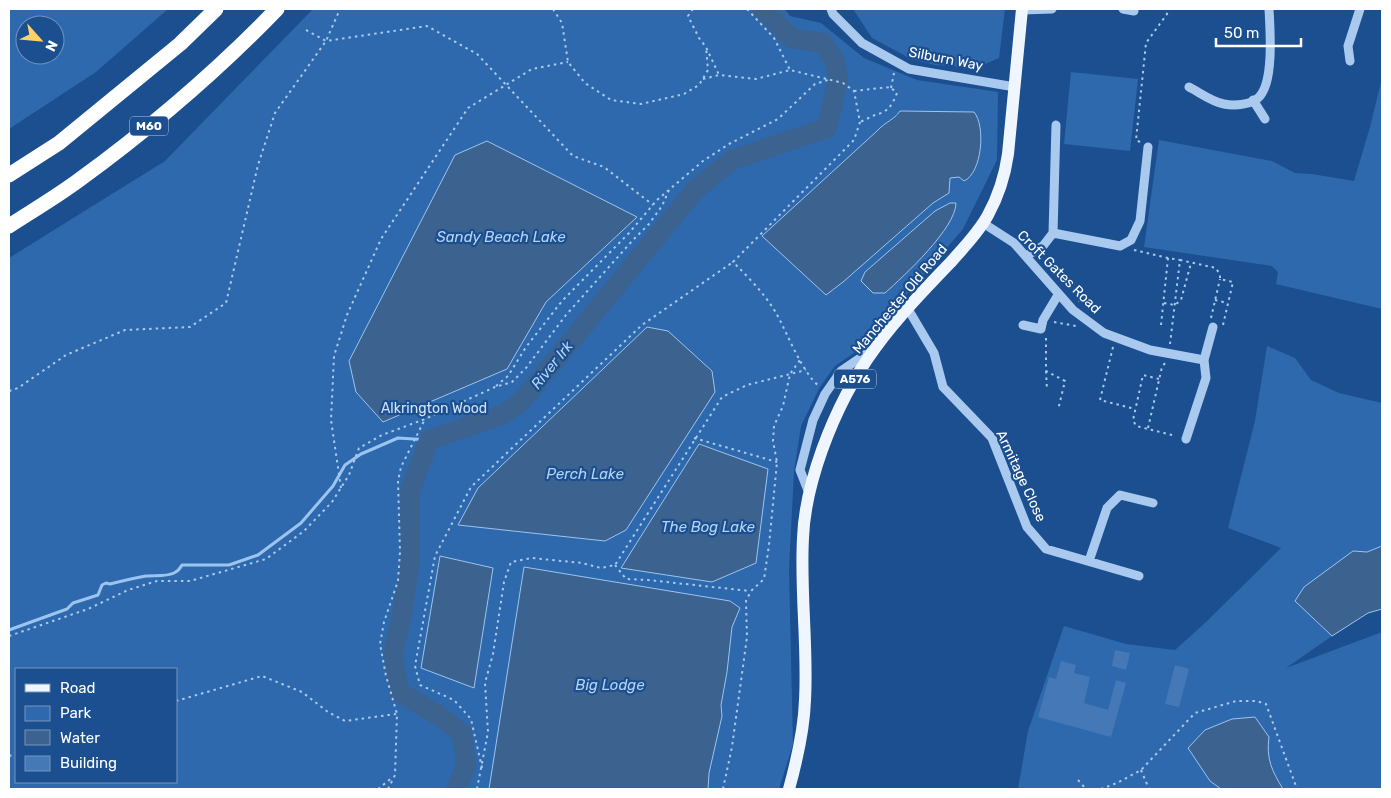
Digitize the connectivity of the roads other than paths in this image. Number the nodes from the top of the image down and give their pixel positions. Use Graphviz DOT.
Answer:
graph roads {
  1 [pos="216,9"];
  2 [pos="277,9"];
  3 [pos="830,9"];
  4 [pos="1052,9"];
  5 [pos="1123,9"];
  6 [pos="1269,9"];
  7 [pos="1360,9"];
  8 [pos="1022,10"];
  9 [pos="1134,11"];
  10 [pos="1350,61"];
  11 [pos="1016,86"];
  12 [pos="1189,87"];
  13 [pos="1253,100"];
  14 [pos="1265,119"];
  15 [pos="1056,125"];
  16 [pos="1148,147"];
  17 [pos="9,175"];
  18 [pos="983,223"];
  19 [pos="9,226"];
  20 [pos="1053,233"];
  21 [pos="1026,256"];
  22 [pos="1058,294"];
  23 [pos="908,309"];
  24 [pos="1023,325"];
  25 [pos="1213,327"];
  26 [pos="877,346"];
  27 [pos="1204,360"];
  28 [pos="1186,439"];
  29 [pos="810,494"];
  30 [pos="1154,503"];
  31 [pos="1089,561"];
  32 [pos="1139,576"];
  33 [pos="789,789"];
  1 -- 17 [label="highway"];
  2 -- 19 [label="highway, M60"];
  3 -- 11 [label="street, Silburn Way"];
  4 -- 8 [label="street"];
  5 -- 9 [label="street"];
  6 -- 13 [label="street"];
  7 -- 10 [label="street"];
  8 -- 11 [label="main road, Manchester Old Road / A576"];
  11 -- 18 [label="main road, Manchester Old Road / A576"];
  12 -- 13 [label="street"];
  13 -- 14 [label="street"];
  15 -- 20 [label="street"];
  16 -- 20 [label="street"];
  18 -- 21 [label="street, Croft Gates Road"];
  18 -- 23 [label="main road, Manchester Old Road / A576"];
  20 -- 21 [label="street"];
  21 -- 22 [label="street, Croft Gates Road"];
  22 -- 24 [label="street"];
  22 -- 27 [label="street, Croft Gates Road"];
  23 -- 26 [label="main road, Manchester Old Road / A576"];
  23 -- 31 [label="street, Armitage Close"];
  25 -- 27 [label="street"];
  26 -- 29 [label="main road, Manchester Old Road / A576"];
  26 -- 29 [label="street"];
  27 -- 28 [label="street"];
  29 -- 33 [label="main road, Manchester Old Road / A576"];
  30 -- 31 [label="street"];
  31 -- 32 [label="street, Armitage Close"];
}
